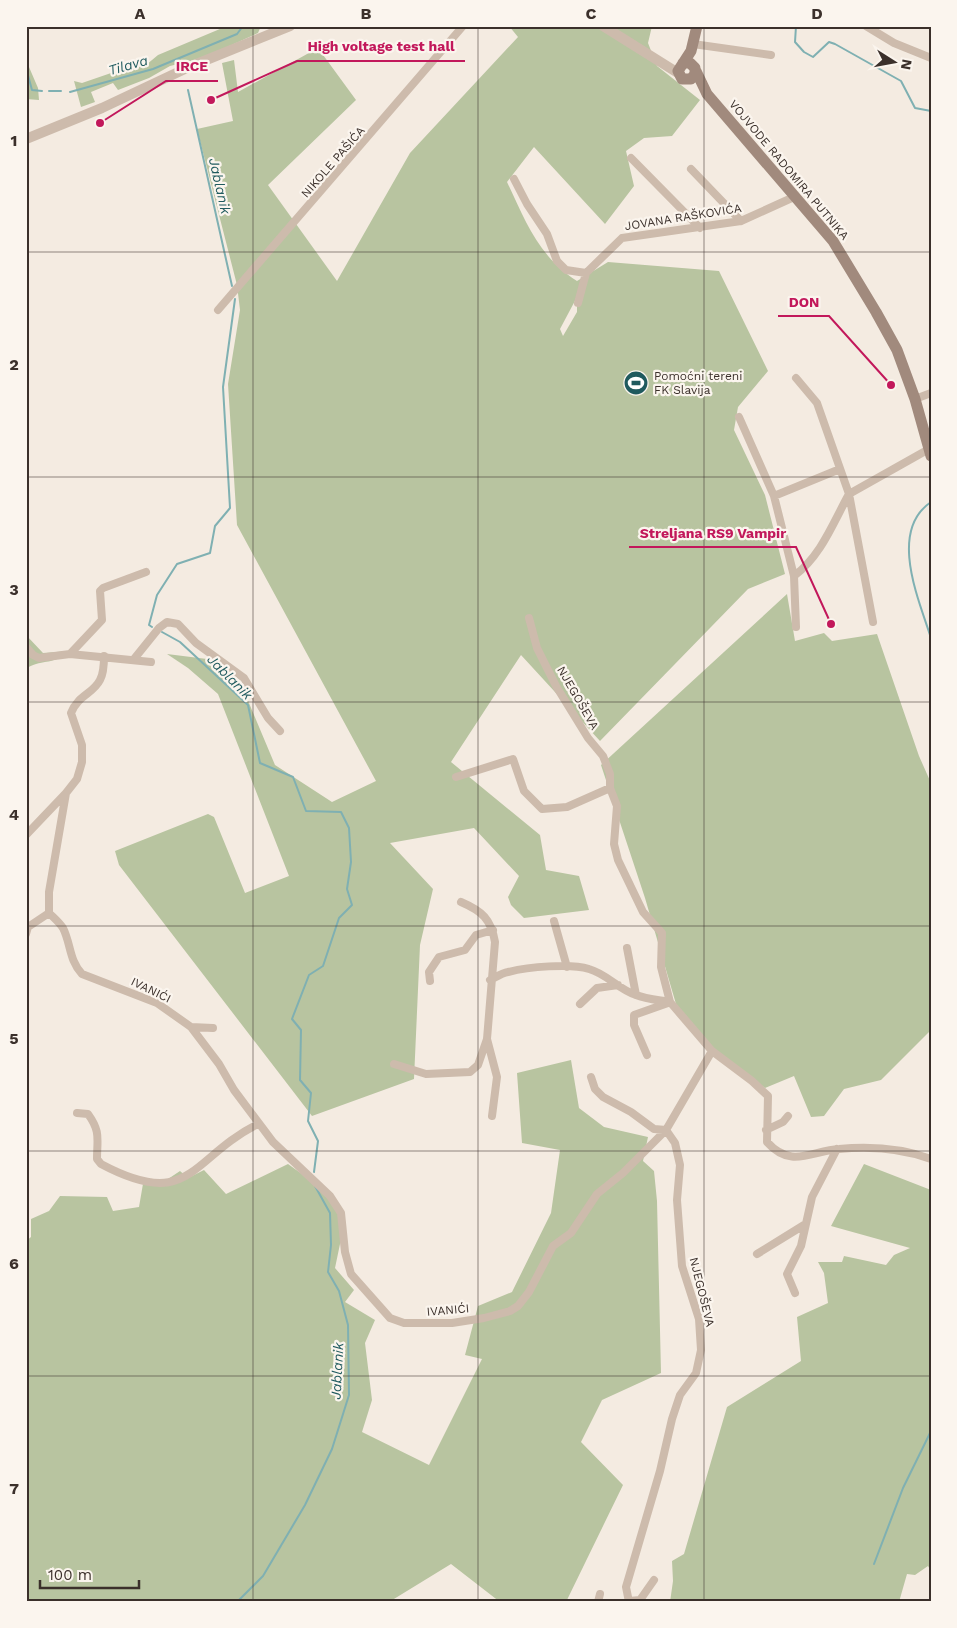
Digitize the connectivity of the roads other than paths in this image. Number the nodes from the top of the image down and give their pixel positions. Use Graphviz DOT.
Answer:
graph roads {
  1 [pos="290,26"];
  2 [pos="463,26"];
  3 [pos="603,26"];
  4 [pos="698,26"];
  5 [pos="866,26"];
  6 [pos="692,48"];
  7 [pos="770,54"];
  8 [pos="931,58"];
  9 [pos="686,70"];
  10 [pos="26,139"];
  11 [pos="631,158"];
  12 [pos="691,169"];
  13 [pos="514,179"];
  14 [pos="794,197"];
  15 [pos="741,222"];
  16 [pos="700,228"];
  17 [pos="586,273"];
  18 [pos="578,303"];
  19 [pos="218,310"];
  20 [pos="796,378"];
  21 [pos="931,393"];
  22 [pos="915,399"];
  23 [pos="739,417"];
  24 [pos="930,453"];
  25 [pos="840,469"];
  26 [pos="849,494"];
  27 [pos="774,496"];
  28 [pos="146,572"];
  29 [pos="794,576"];
  30 [pos="529,618"];
  31 [pos="873,622"];
  32 [pos="796,627"];
  33 [pos="26,647"];
  34 [pos="70,654"];
  35 [pos="104,656"];
  36 [pos="134,659"];
  37 [pos="151,662"];
  38 [pos="280,731"];
  39 [pos="456,777"];
  40 [pos="610,788"];
  41 [pos="66,793"];
  42 [pos="26,835"];
  43 [pos="461,902"];
  44 [pos="50,913"];
  45 [pos="554,922"];
  46 [pos="493,930"];
  47 [pos="26,934"];
  48 [pos="627,948"];
  49 [pos="567,966"];
  50 [pos="490,980"];
  51 [pos="430,981"];
  52 [pos="618,984"];
  53 [pos="636,996"];
  54 [pos="670,1002"];
  55 [pos="580,1004"];
  56 [pos="191,1027"];
  57 [pos="213,1028"];
  58 [pos="487,1039"];
  59 [pos="712,1051"];
  60 [pos="647,1055"];
  61 [pos="394,1064"];
  62 [pos="591,1077"];
  63 [pos="77,1113"];
  64 [pos="492,1116"];
  65 [pos="788,1116"];
  66 [pos="258,1124"];
  67 [pos="666,1130"];
  68 [pos="766,1130"];
  69 [pos="837,1149"];
  70 [pos="931,1158"];
  71 [pos="804,1225"];
  72 [pos="757,1254"];
  73 [pos="796,1293"];
  74 [pos="654,1580"];
  75 [pos="629,1601"];
  1 -- 10 [label="street"];
  2 -- 19 [label="street, NIKOLE PAŠIĆA"];
  3 -- 9 [label="street"];
  4 -- 6 [label="main road, VOJVODE RADOMIRA PUTNIKA"];
  5 -- 8 [label="street"];
  6 -- 7 [label="street"];
  6 -- 9 [label="main road, VOJVODE RADOMIRA PUTNIKA"];
  9 -- 14 [label="main road, VOJVODE RADOMIRA PUTNIKA"];
  11 -- 16 [label="street"];
  12 -- 15 [label="street"];
  13 -- 17 [label="street"];
  14 -- 15 [label="street, JOVANA RAŠKOVIĆA"];
  14 -- 22 [label="main road, VOJVODE RADOMIRA PUTNIKA"];
  15 -- 16 [label="street, JOVANA RAŠKOVIĆA"];
  16 -- 17 [label="street, JOVANA RAŠKOVIĆA"];
  17 -- 18 [label="street"];
  20 -- 25 [label="street"];
  21 -- 22 [label="street"];
  22 -- 24 [label="main road, VOJVODE RADOMIRA PUTNIKA"];
  23 -- 27 [label="street"];
  24 -- 26 [label="street"];
  25 -- 26 [label="street"];
  25 -- 27 [label="street"];
  26 -- 29 [label="street"];
  26 -- 31 [label="street"];
  27 -- 29 [label="street"];
  28 -- 34 [label="street"];
  29 -- 32 [label="street"];
  30 -- 40 [label="street, NJEGOŠEVA"];
  33 -- 34 [label="street"];
  34 -- 35 [label="street"];
  35 -- 36 [label="street"];
  35 -- 41 [label="street"];
  36 -- 37 [label="street"];
  36 -- 38 [label="street"];
  39 -- 40 [label="street"];
  40 -- 54 [label="street, NJEGOŠEVA"];
  41 -- 42 [label="street"];
  41 -- 44 [label="street"];
  43 -- 46 [label="street"];
  44 -- 47 [label="street"];
  44 -- 56 [label="street, IVANIĆI"];
  45 -- 49 [label="street"];
  46 -- 50 [label="street"];
  46 -- 51 [label="street"];
  48 -- 53 [label="street"];
  49 -- 50 [label="street"];
  49 -- 52 [label="street"];
  50 -- 58 [label="street"];
  52 -- 53 [label="street"];
  52 -- 55 [label="street"];
  53 -- 54 [label="street"];
  54 -- 59 [label="street, NJEGOŠEVA"];
  54 -- 60 [label="street"];
  56 -- 57 [label="street"];
  56 -- 66 [label="street, IVANIĆI"];
  58 -- 61 [label="street"];
  58 -- 64 [label="street"];
  59 -- 67 [label="street"];
  59 -- 68 [label="street, NJEGOŠEVA"];
  62 -- 67 [label="street"];
  63 -- 66 [label="street"];
  65 -- 68 [label="street"];
  66 -- 67 [label="street, IVANIĆI"];
  67 -- 75 [label="street, NJEGOŠEVA"];
  68 -- 69 [label="street"];
  69 -- 70 [label="street"];
  69 -- 71 [label="street"];
  71 -- 72 [label="street"];
  71 -- 73 [label="street"];
  74 -- 75 [label="street"];
}
